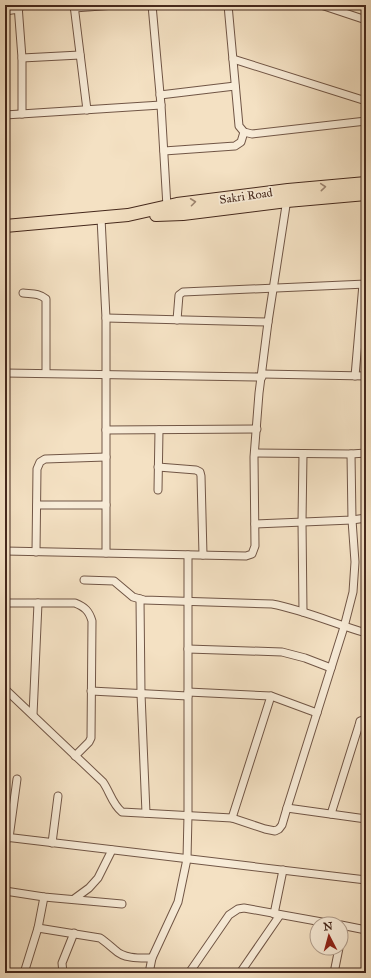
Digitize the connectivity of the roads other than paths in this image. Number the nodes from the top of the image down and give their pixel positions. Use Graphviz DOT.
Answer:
graph roads {
  1 [pos="115,5"];
  2 [pos="152,5"];
  3 [pos="228,5"];
  4 [pos="321,5"];
  5 [pos="74,6"];
  6 [pos="19,7"];
  7 [pos="5,11"];
  8 [pos="366,20"];
  9 [pos="80,55"];
  10 [pos="22,58"];
  11 [pos="233,59"];
  12 [pos="236,86"];
  13 [pos="160,95"];
  14 [pos="366,101"];
  15 [pos="161,105"];
  16 [pos="87,110"];
  17 [pos="22,114"];
  18 [pos="5,115"];
  19 [pos="366,121"];
  20 [pos="244,132"];
  21 [pos="164,150"];
  22 [pos="366,183"];
  23 [pos="366,194"];
  24 [pos="287,196"];
  25 [pos="167,206"];
  26 [pos="128,215"];
  27 [pos="101,218"];
  28 [pos="5,226"];
  29 [pos="365,284"];
  30 [pos="274,287"];
  31 [pos="23,293"];
  32 [pos="106,318"];
  33 [pos="177,320"];
  34 [pos="268,322"];
  35 [pos="5,373"];
  36 [pos="46,374"];
  37 [pos="106,374"];
  38 [pos="262,375"];
  39 [pos="355,376"];
  40 [pos="366,376"];
  41 [pos="257,429"];
  42 [pos="106,430"];
  43 [pos="159,430"];
  44 [pos="255,452"];
  45 [pos="366,453"];
  46 [pos="303,454"];
  47 [pos="351,454"];
  48 [pos="106,457"];
  49 [pos="158,467"];
  50 [pos="158,490"];
  51 [pos="37,505"];
  52 [pos="106,505"];
  53 [pos="366,518"];
  54 [pos="352,520"];
  55 [pos="302,522"];
  56 [pos="255,524"];
  57 [pos="5,551"];
  58 [pos="36,552"];
  59 [pos="106,553"];
  60 [pos="188,554"];
  61 [pos="203,555"];
  62 [pos="84,580"];
  63 [pos="140,599"];
  64 [pos="188,600"];
  65 [pos="5,603"];
  66 [pos="38,603"];
  67 [pos="303,612"];
  68 [pos="344,627"];
  69 [pos="366,633"];
  70 [pos="188,649"];
  71 [pos="331,668"];
  72 [pos="5,689"];
  73 [pos="91,691"];
  74 [pos="141,694"];
  75 [pos="188,694"];
  76 [pos="271,696"];
  77 [pos="317,713"];
  78 [pos="33,715"];
  79 [pos="366,719"];
  80 [pos="75,756"];
  81 [pos="17,779"];
  82 [pos="58,796"];
  83 [pos="287,808"];
  84 [pos="146,813"];
  85 [pos="331,814"];
  86 [pos="188,815"];
  87 [pos="232,818"];
  88 [pos="366,819"];
  89 [pos="7,837"];
  90 [pos="52,843"];
  91 [pos="112,850"];
  92 [pos="187,859"];
  93 [pos="283,870"];
  94 [pos="366,880"];
  95 [pos="5,891"];
  96 [pos="44,897"];
  97 [pos="74,900"];
  98 [pos="122,904"];
  99 [pos="277,914"];
  100 [pos="309,920"];
  101 [pos="349,926"];
  102 [pos="38,928"];
  103 [pos="366,930"];
  104 [pos="74,933"];
  105 [pos="337,956"];
  106 [pos="152,958"];
  107 [pos="24,973"];
  108 [pos="63,973"];
  109 [pos="149,973"];
  110 [pos="189,973"];
  111 [pos="240,973"];
  112 [pos="334,973"];
  1 -- 5 [label="street"];
  2 -- 13 [label="street"];
  3 -- 11 [label="street"];
  4 -- 8 [label="street"];
  5 -- 9 [label="street"];
  6 -- 7 [label="street"];
  6 -- 10 [label="street"];
  9 -- 10 [label="street"];
  9 -- 16 [label="street"];
  10 -- 17 [label="street"];
  11 -- 12 [label="street"];
  11 -- 14 [label="street"];
  12 -- 13 [label="street"];
  12 -- 20 [label="street"];
  13 -- 15 [label="street"];
  15 -- 16 [label="street"];
  15 -- 21 [label="street"];
  16 -- 17 [label="street"];
  17 -- 18 [label="street"];
  19 -- 20 [label="street"];
  20 -- 21 [label="street"];
  21 -- 25 [label="street"];
  24 -- 22 [label="main road, Sakri Road, one-way"];
  23 -- 24 [label="main road, Sakri Road"];
  25 -- 24 [label="main road, Sakri Road, one-way"];
  24 -- 26 [label="main road, Sakri Road"];
  24 -- 30 [label="street"];
  25 -- 26 [label="main road, Sakri Road"];
  26 -- 27 [label="main road, Sakri Road"];
  27 -- 28 [label="main road, Sakri Road"];
  27 -- 32 [label="street"];
  29 -- 30 [label="street"];
  29 -- 39 [label="street"];
  30 -- 33 [label="street"];
  30 -- 34 [label="street"];
  31 -- 36 [label="street"];
  32 -- 33 [label="street"];
  32 -- 37 [label="street"];
  33 -- 34 [label="street"];
  34 -- 38 [label="street"];
  35 -- 36 [label="street"];
  36 -- 37 [label="street"];
  37 -- 38 [label="street"];
  37 -- 42 [label="street"];
  38 -- 39 [label="street"];
  38 -- 41 [label="street"];
  39 -- 40 [label="street"];
  41 -- 43 [label="street"];
  41 -- 44 [label="street"];
  42 -- 43 [label="street"];
  42 -- 48 [label="street"];
  43 -- 49 [label="street"];
  44 -- 46 [label="street"];
  44 -- 56 [label="street"];
  45 -- 47 [label="street"];
  46 -- 47 [label="street"];
  46 -- 55 [label="street"];
  47 -- 54 [label="street"];
  48 -- 51 [label="street"];
  48 -- 52 [label="street"];
  49 -- 50 [label="street"];
  49 -- 61 [label="street"];
  51 -- 52 [label="street"];
  51 -- 58 [label="street"];
  52 -- 59 [label="street"];
  53 -- 54 [label="street"];
  54 -- 55 [label="street"];
  54 -- 68 [label="street"];
  55 -- 56 [label="street"];
  55 -- 67 [label="street"];
  56 -- 61 [label="street"];
  57 -- 58 [label="street"];
  58 -- 59 [label="street"];
  59 -- 60 [label="street"];
  60 -- 61 [label="street"];
  60 -- 64 [label="street"];
  62 -- 63 [label="street"];
  63 -- 64 [label="street"];
  63 -- 74 [label="street"];
  64 -- 67 [label="street"];
  64 -- 70 [label="street"];
  65 -- 66 [label="street"];
  66 -- 73 [label="street"];
  66 -- 78 [label="street"];
  67 -- 68 [label="street"];
  68 -- 69 [label="street"];
  68 -- 71 [label="street"];
  70 -- 71 [label="street"];
  70 -- 75 [label="street"];
  71 -- 77 [label="street"];
  72 -- 78 [label="street"];
  73 -- 74 [label="street"];
  73 -- 80 [label="street"];
  74 -- 75 [label="street"];
  74 -- 84 [label="street"];
  75 -- 76 [label="street"];
  75 -- 86 [label="street"];
  76 -- 77 [label="street"];
  76 -- 87 [label="street"];
  77 -- 83 [label="street"];
  78 -- 80 [label="street"];
  79 -- 85 [label="street"];
  80 -- 84 [label="street"];
  81 -- 89 [label="street"];
  82 -- 90 [label="street"];
  83 -- 85 [label="street"];
  83 -- 87 [label="street"];
  84 -- 86 [label="street"];
  85 -- 88 [label="street"];
  86 -- 87 [label="street"];
  86 -- 92 [label="street"];
  89 -- 90 [label="street"];
  90 -- 91 [label="street"];
  91 -- 92 [label="street"];
  91 -- 97 [label="street"];
  92 -- 93 [label="street"];
  92 -- 106 [label="street"];
  93 -- 94 [label="street"];
  93 -- 99 [label="street"];
  95 -- 96 [label="street"];
  96 -- 97 [label="street"];
  96 -- 102 [label="street"];
  97 -- 98 [label="street"];
  99 -- 100 [label="street"];
  99 -- 110 [label="street"];
  99 -- 111 [label="street"];
  101 -- 103 [label="street"];
  102 -- 104 [label="street"];
  102 -- 107 [label="street"];
  104 -- 106 [label="street"];
  104 -- 108 [label="street"];
  105 -- 112 [label="street"];
  106 -- 109 [label="street"];
}
